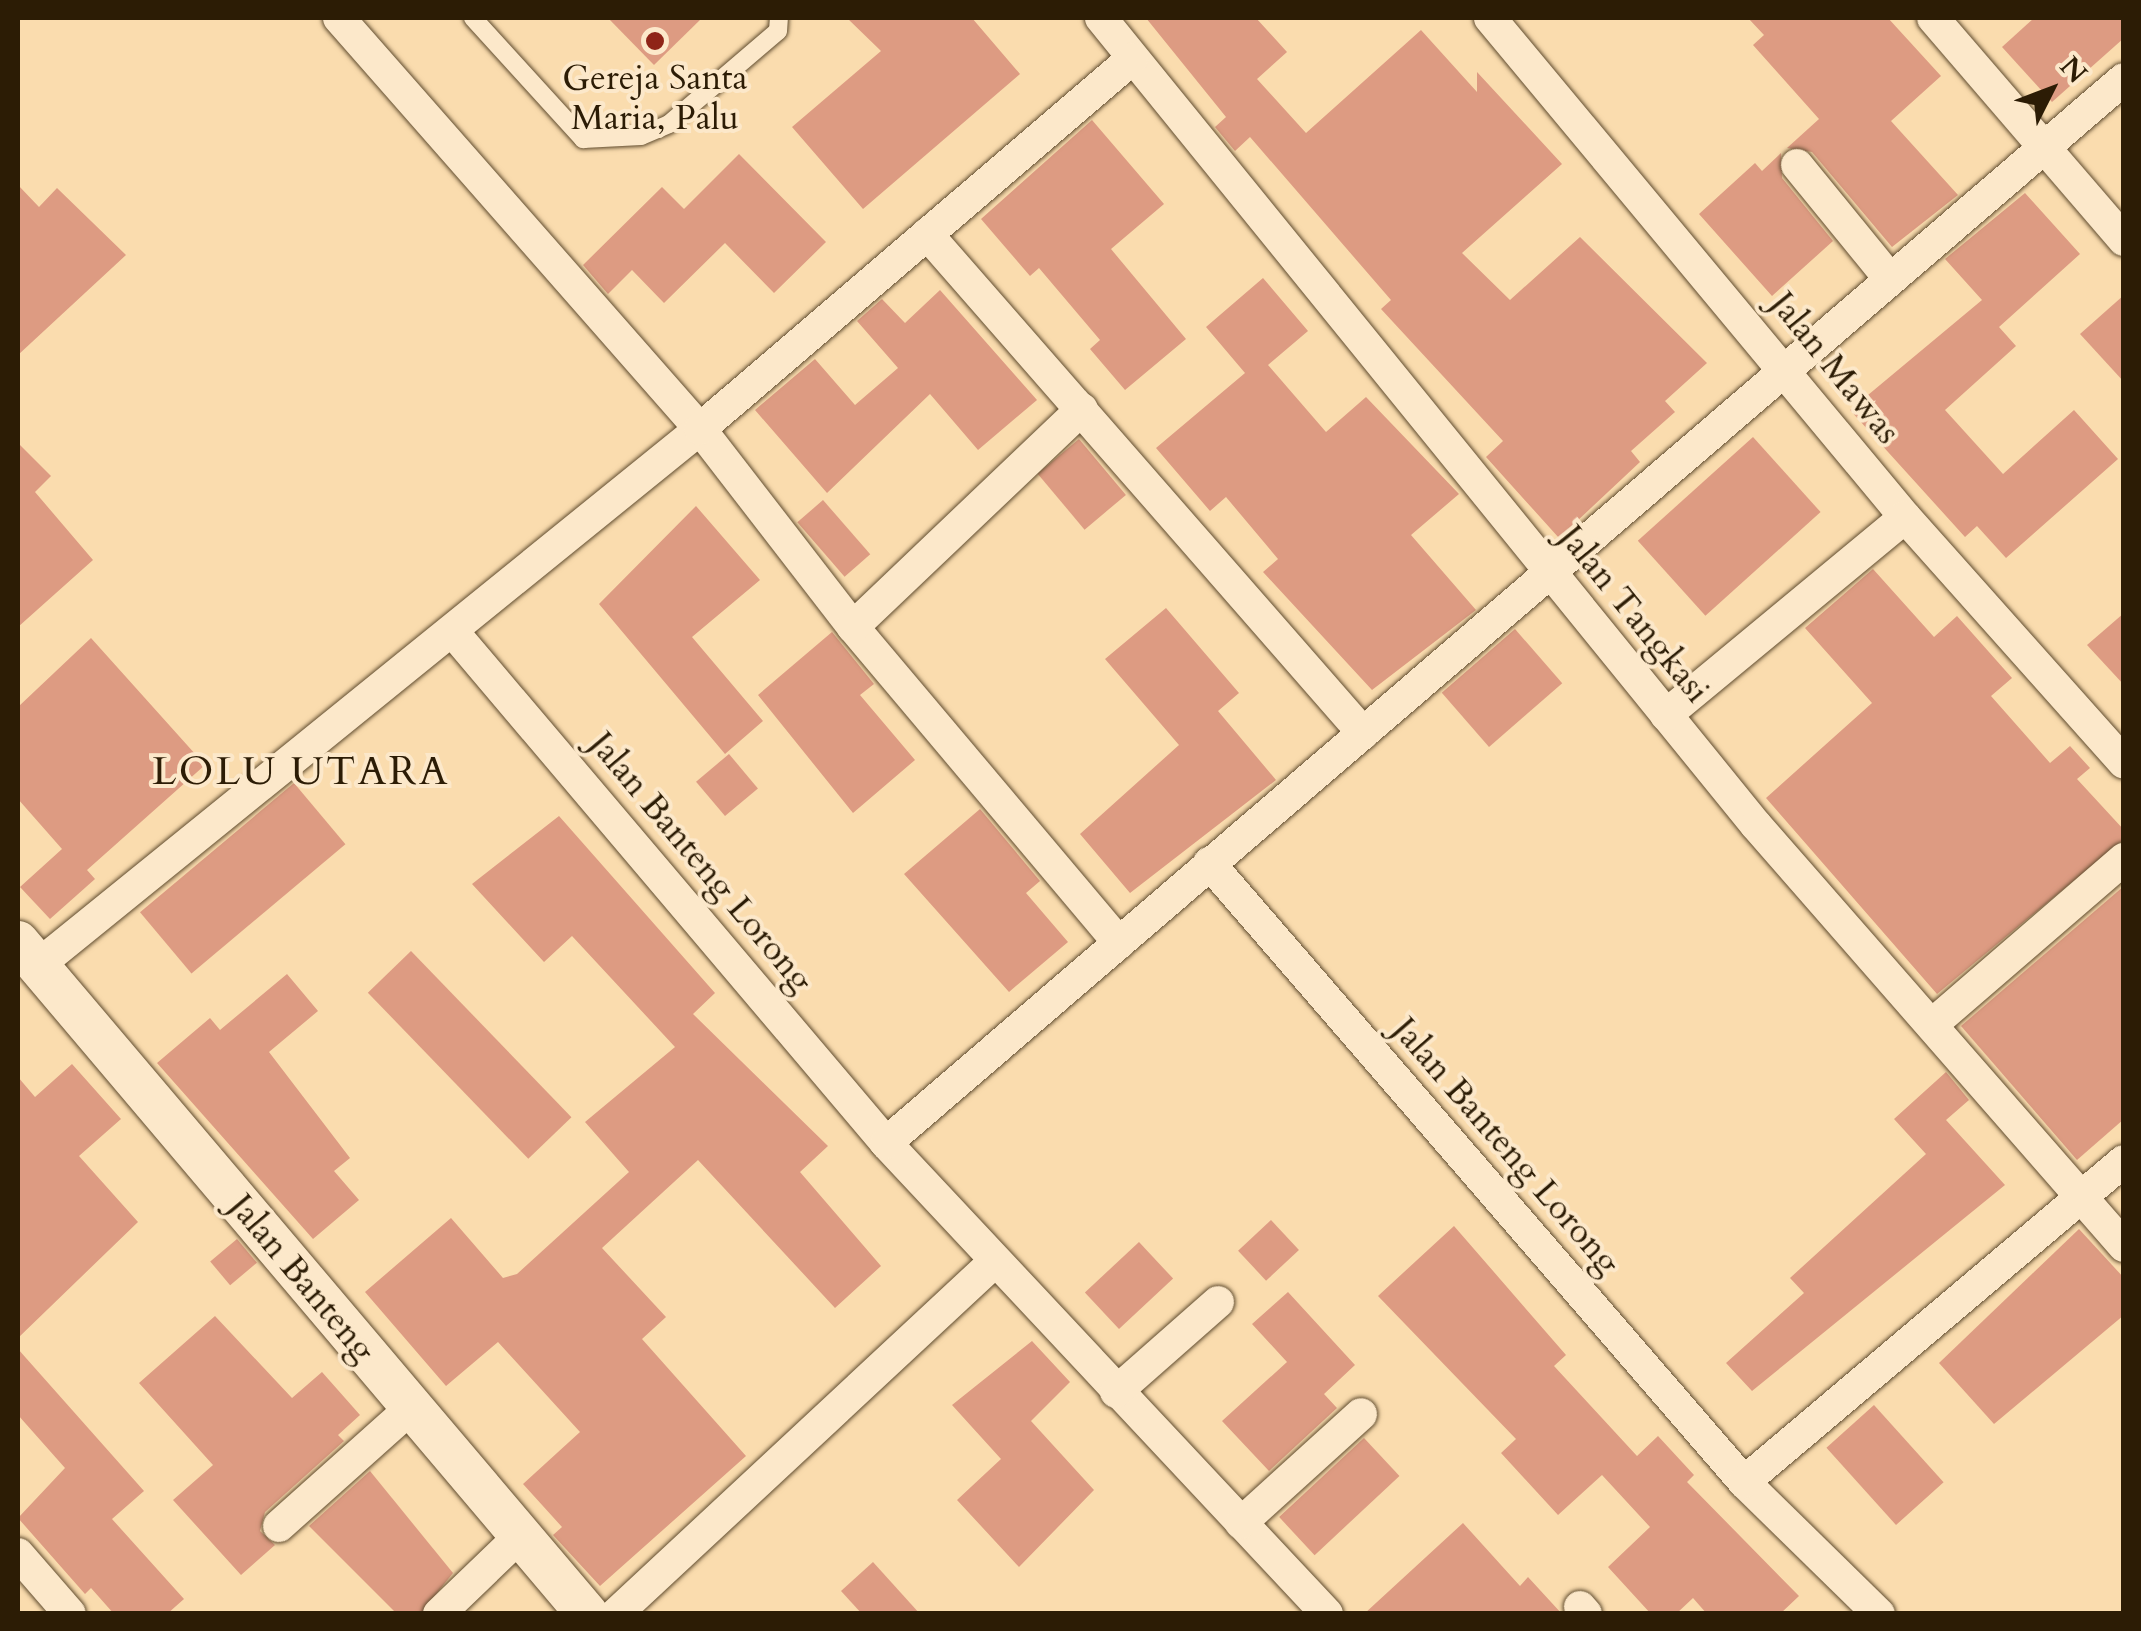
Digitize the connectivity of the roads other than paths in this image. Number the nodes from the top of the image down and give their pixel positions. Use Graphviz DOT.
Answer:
graph roads {
  1 [pos="339,18"];
  2 [pos="473,18"];
  3 [pos="779,18"];
  4 [pos="1101,18"];
  5 [pos="1490,18"];
  6 [pos="1933,18"];
  7 [pos="1132,59"];
  8 [pos="2124,79"];
  9 [pos="2043,148"];
  10 [pos="1798,165"];
  11 [pos="927,234"];
  12 [pos="2124,240"];
  13 [pos="1890,280"];
  14 [pos="1786,370"];
  15 [pos="1082,409"];
  16 [pos="700,430"];
  17 [pos="1905,517"];
  18 [pos="1546,569"];
  19 [pos="853,627"];
  20 [pos="454,632"];
  21 [pos="1666,716"];
  22 [pos="1362,733"];
  23 [pos="2124,763"];
  24 [pos="2124,860"];
  25 [pos="1208,863"];
  26 [pos="1119,943"];
  27 [pos="27,954"];
  28 [pos="1934,1022"];
  29 [pos="886,1143"];
  30 [pos="2124,1161"];
  31 [pos="2081,1195"];
  32 [pos="2124,1246"];
  33 [pos="994,1262"];
  34 [pos="1218,1302"];
  35 [pos="1116,1392"];
  36 [pos="412,1407"];
  37 [pos="1361,1414"];
  38 [pos="1744,1482"];
  39 [pos="1240,1523"];
  40 [pos="279,1526"];
  41 [pos="521,1534"];
  42 [pos="18,1554"];
  43 [pos="1870,1610"];
  44 [pos="70,1614"];
  45 [pos="439,1614"];
  46 [pos="587,1614"];
  47 [pos="616,1614"];
  48 [pos="1326,1614"];
  1 -- 16 [label="street"];
  2 -- 3 [label="lane"];
  4 -- 7 [label="street, Jalan Tangkasi"];
  5 -- 14 [label="street, Jalan Mawas"];
  6 -- 9 [label="street"];
  7 -- 11 [label="street"];
  7 -- 18 [label="street, Jalan Tangkasi"];
  8 -- 9 [label="street"];
  9 -- 12 [label="street"];
  9 -- 13 [label="street"];
  10 -- 13 [label="street"];
  11 -- 15 [label="street"];
  11 -- 16 [label="street"];
  13 -- 14 [label="street"];
  14 -- 17 [label="street, Jalan Mawas"];
  14 -- 18 [label="street"];
  15 -- 19 [label="street"];
  15 -- 22 [label="street"];
  16 -- 19 [label="street"];
  16 -- 20 [label="street"];
  17 -- 21 [label="street"];
  17 -- 23 [label="street, Jalan Mawas"];
  18 -- 21 [label="street, Jalan Tangkasi"];
  18 -- 22 [label="street"];
  19 -- 26 [label="street"];
  20 -- 27 [label="street"];
  20 -- 29 [label="street, Jalan Banteng Lorong"];
  21 -- 28 [label="street, Jalan Tangkasi"];
  22 -- 25 [label="street"];
  24 -- 28 [label="street"];
  25 -- 26 [label="street"];
  25 -- 38 [label="street, Jalan Banteng Lorong"];
  26 -- 29 [label="street"];
  27 -- 36 [label="street, Jalan Banteng"];
  28 -- 31 [label="street, Jalan Tangkasi"];
  29 -- 33 [label="street, Jalan Banteng Lorong"];
  30 -- 31 [label="street"];
  31 -- 32 [label="street, Jalan Tangkasi"];
  31 -- 38 [label="street"];
  33 -- 35 [label="street, Jalan Banteng Lorong"];
  33 -- 47 [label="street"];
  34 -- 35 [label="street"];
  35 -- 39 [label="street, Jalan Banteng Lorong"];
  36 -- 40 [label="street"];
  36 -- 41 [label="street, Jalan Banteng"];
  37 -- 39 [label="street"];
  38 -- 43 [label="street, Jalan Banteng Lorong"];
  39 -- 48 [label="street, Jalan Banteng Lorong"];
  41 -- 45 [label="street"];
  41 -- 46 [label="street, Jalan Banteng"];
  42 -- 44 [label="street"];
}
